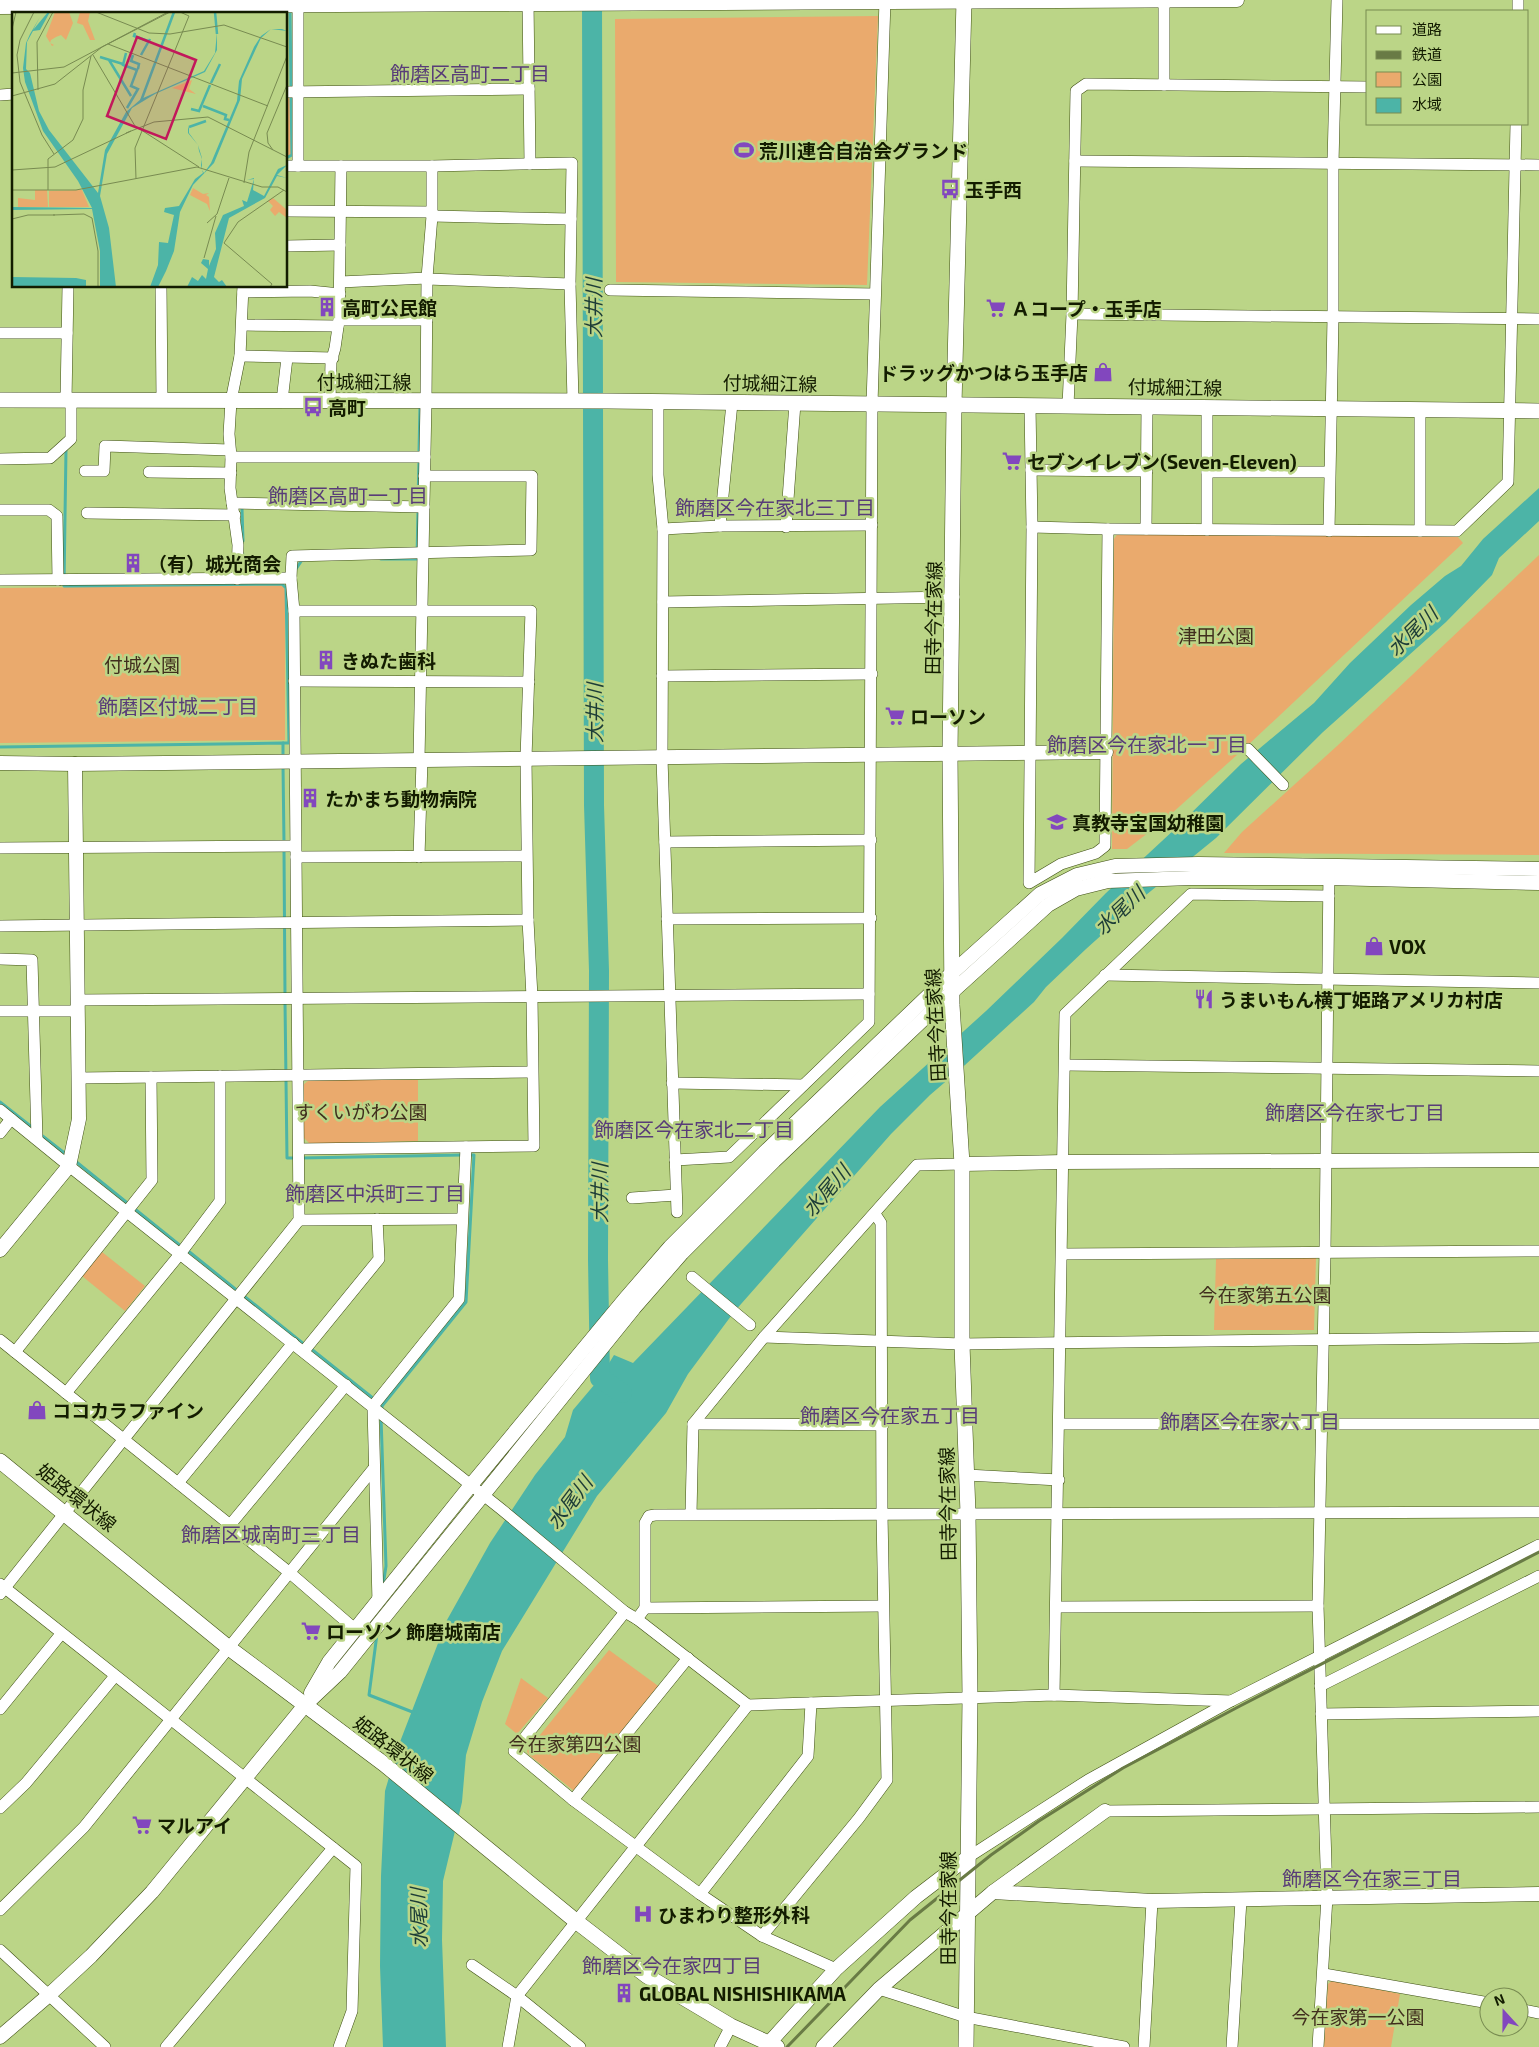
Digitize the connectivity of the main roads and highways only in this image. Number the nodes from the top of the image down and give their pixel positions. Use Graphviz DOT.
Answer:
graph roads {
  1 [pos="964,1"];
  2 [pos="0,400"];
  3 [pos="954,405"];
  4 [pos="1539,411"];
  5 [pos="0,1461"];
  6 [pos="773,2045"];
  7 [pos="966,2047"];
  1 -- 3 [label="main road, 田寺今在家線"];
  2 -- 3 [label="main road, 付城細江線"];
  3 -- 4 [label="main road, 付城細江線"];
  3 -- 7 [label="main road, 田寺今在家線"];
  5 -- 6 [label="main road, 姫路環状線"];
}
